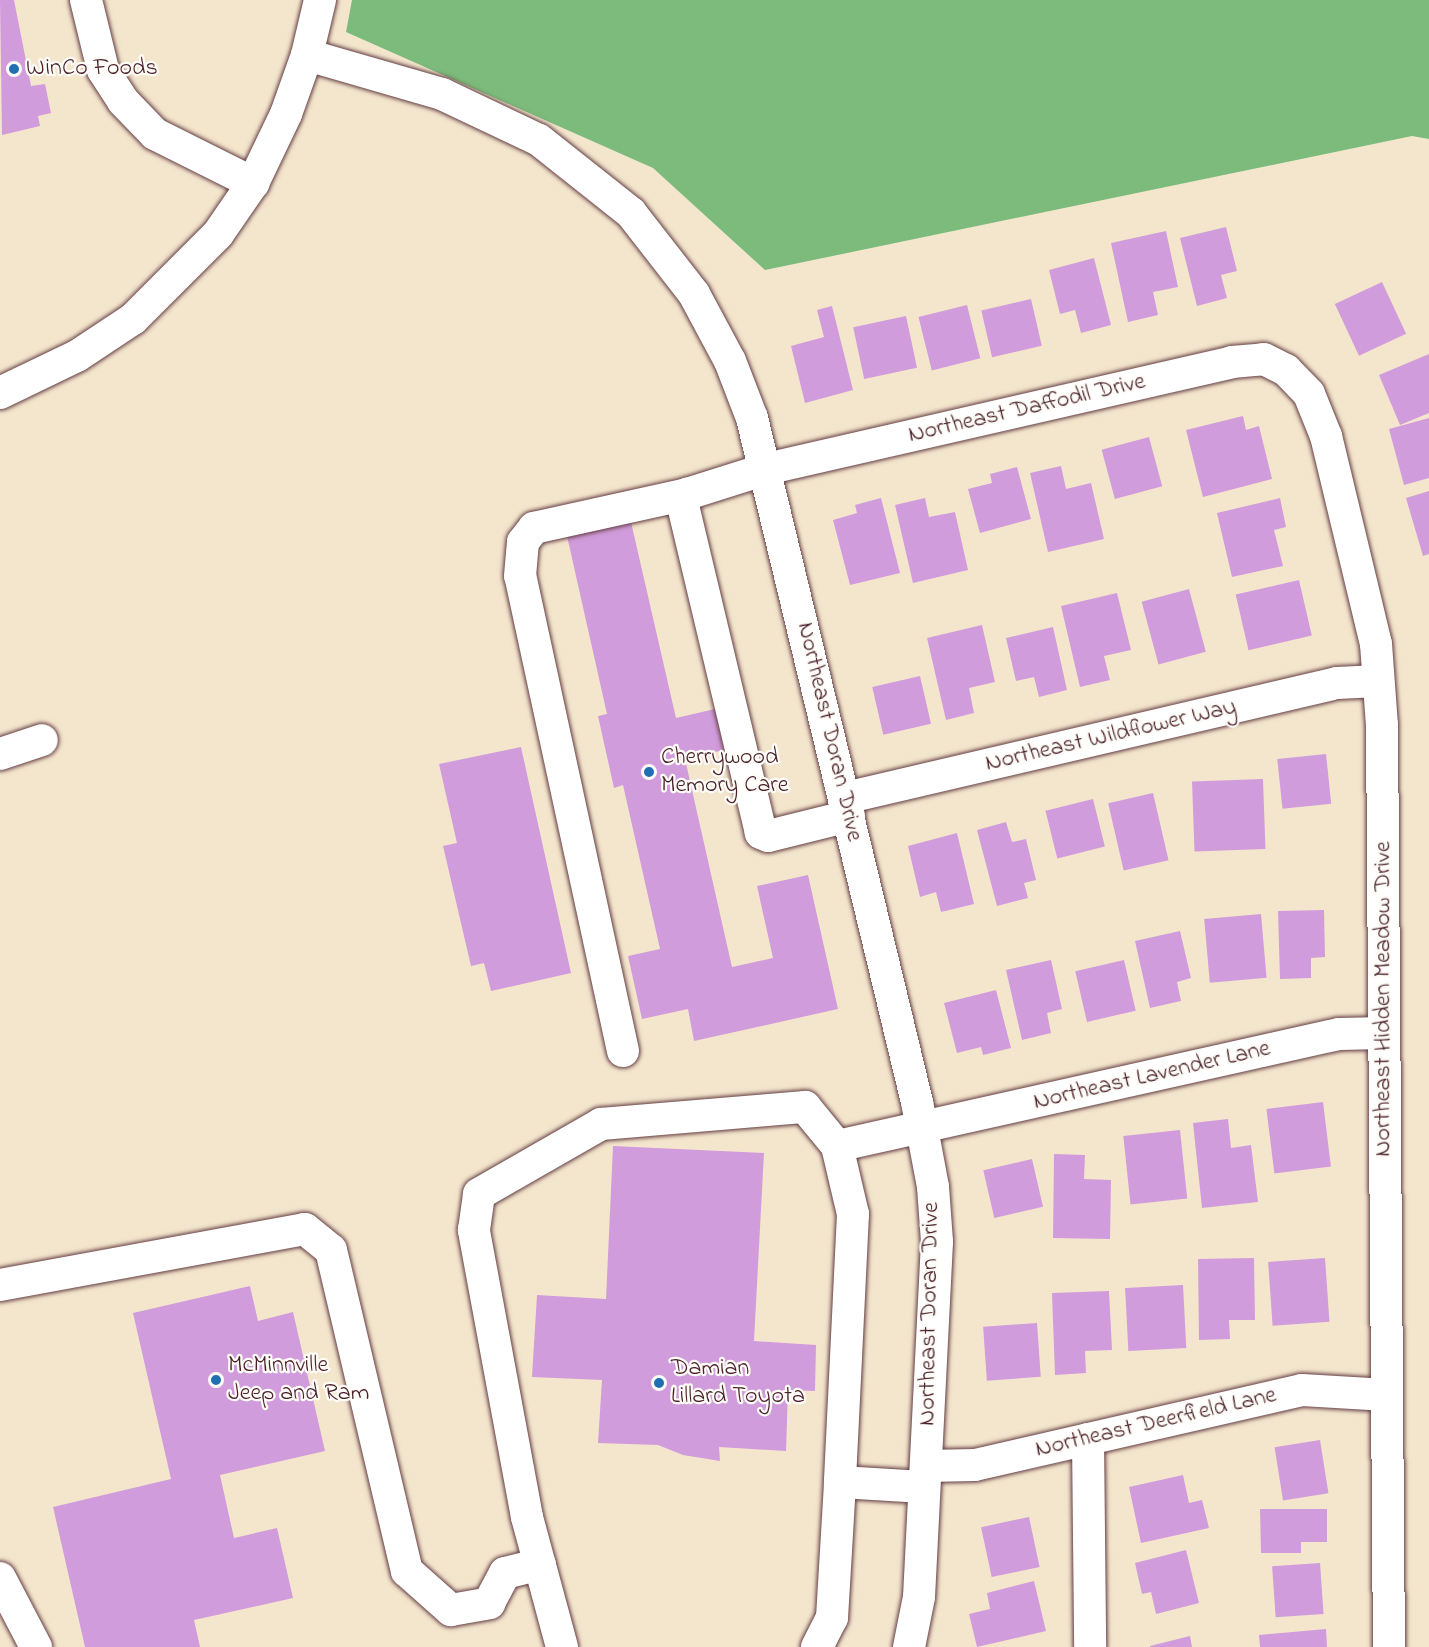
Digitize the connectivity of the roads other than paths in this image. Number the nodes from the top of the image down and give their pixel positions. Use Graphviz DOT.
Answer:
graph roads {
  1 [pos="86,0"];
  2 [pos="320,0"];
  3 [pos="307,55"];
  4 [pos="253,183"];
  5 [pos="1286,370"];
  6 [pos="0,393"];
  7 [pos="766,469"];
  8 [pos="687,494"];
  9 [pos="1378,681"];
  10 [pos="42,740"];
  11 [pos="0,754"];
  12 [pos="847,807"];
  13 [pos="1384,1033"];
  14 [pos="623,1052"];
  15 [pos="922,1128"];
  16 [pos="837,1146"];
  17 [pos="0,1285"];
  18 [pos="1387,1395"];
  19 [pos="1088,1439"];
  20 [pos="925,1477"];
  21 [pos="840,1482"];
  22 [pos="540,1564"];
  23 [pos="0,1578"];
  24 [pos="36,1647"];
  25 [pos="562,1647"];
  26 [pos="818,1647"];
  27 [pos="909,1647"];
  28 [pos="1090,1647"];
  29 [pos="1389,1647"];
  1 -- 4 [label="street"];
  2 -- 3 [label="street"];
  3 -- 4 [label="street"];
  3 -- 7 [label="street, Northeast Doran Drive"];
  4 -- 6 [label="street"];
  5 -- 7 [label="street, Northeast Daffodil Drive"];
  5 -- 9 [label="street, Northeast Hidden Meadow Drive"];
  7 -- 8 [label="street, Northeast Daffodil Drive"];
  7 -- 12 [label="street, Northeast Doran Drive"];
  8 -- 12 [label="street, Northeast Wildflower Way"];
  8 -- 14 [label="street, Northeast Daffodil Drive"];
  9 -- 12 [label="street, Northeast Wildflower Way"];
  9 -- 13 [label="street, Northeast Hidden Meadow Drive"];
  10 -- 11 [label="street"];
  12 -- 15 [label="street, Northeast Doran Drive"];
  13 -- 15 [label="street, Northeast Lavender Lane"];
  13 -- 18 [label="street, Northeast Hidden Meadow Drive"];
  15 -- 16 [label="street, Northeast Lavender Lane"];
  15 -- 20 [label="street, Northeast Doran Drive"];
  16 -- 21 [label="street"];
  16 -- 22 [label="street"];
  17 -- 22 [label="street"];
  18 -- 19 [label="street, Northeast Deerfield Lane"];
  18 -- 29 [label="street, Northeast Hidden Meadow Drive"];
  19 -- 20 [label="street, Northeast Deerfield Lane"];
  19 -- 28 [label="street"];
  20 -- 21 [label="street, Northeast Deerfield Lane"];
  20 -- 27 [label="street, Northeast Doran Drive"];
  21 -- 26 [label="street"];
  22 -- 25 [label="street"];
  23 -- 24 [label="street"];
}
